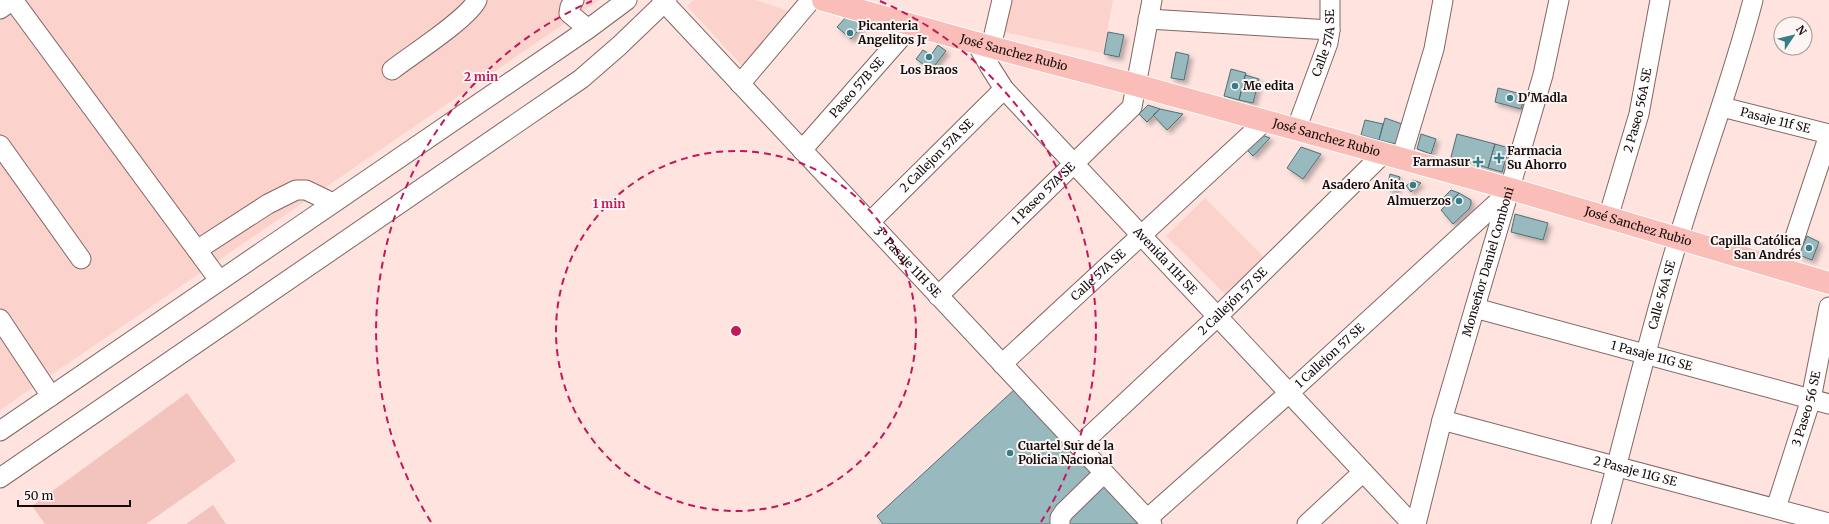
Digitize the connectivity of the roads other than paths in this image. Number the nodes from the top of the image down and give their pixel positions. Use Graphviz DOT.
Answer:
graph roads {
  1 [pos="13,0"];
  2 [pos="477,0"];
  3 [pos="574,0"];
  4 [pos="627,0"];
  5 [pos="811,0"];
  6 [pos="822,0"];
  7 [pos="1002,0"];
  8 [pos="1152,0"];
  9 [pos="1330,0"];
  10 [pos="1443,0"];
  11 [pos="1559,0"];
  12 [pos="1660,0"];
  13 [pos="1753,0"];
  14 [pos="664,1"];
  15 [pos="0,9"];
  16 [pos="1148,19"];
  17 [pos="912,25"];
  18 [pos="588,29"];
  19 [pos="1330,30"];
  20 [pos="984,46"];
  21 [pos="392,70"];
  22 [pos="740,84"];
  23 [pos="1136,85"];
  24 [pos="1004,89"];
  25 [pos="1722,107"];
  26 [pos="1266,122"];
  27 [pos="1296,130"];
  28 [pos="1829,134"];
  29 [pos="0,145"];
  30 [pos="802,150"];
  31 [pos="1392,157"];
  32 [pos="1075,164"];
  33 [pos="1511,190"];
  34 [pos="333,203"];
  35 [pos="1608,218"];
  36 [pos="870,222"];
  37 [pos="1142,236"];
  38 [pos="1678,239"];
  39 [pos="197,250"];
  40 [pos="81,259"];
  41 [pos="1784,270"];
  42 [pos="219,280"];
  43 [pos="1829,284"];
  44 [pos="938,296"];
  45 [pos="1829,307"];
  46 [pos="1475,308"];
  47 [pos="1217,317"];
  48 [pos="0,319"];
  49 [pos="1644,354"];
  50 [pos="1002,364"];
  51 [pos="1289,393"];
  52 [pos="51,396"];
  53 [pos="1820,402"];
  54 [pos="1442,420"];
  55 [pos="0,431"];
  56 [pos="1078,446"];
  57 [pos="1617,466"];
  58 [pos="1363,472"];
  59 [pos="1104,473"];
  60 [pos="0,478"];
  61 [pos="1776,508"];
  62 [pos="1149,522"];
  63 [pos="1829,522"];
  64 [pos="1060,524"];
  65 [pos="1307,524"];
  66 [pos="1412,524"];
  67 [pos="1416,524"];
  68 [pos="1601,524"];
  1 -- 15 [label="street"];
  1 -- 39 [label="street"];
  2 -- 21 [label="street"];
  3 -- 18 [label="street"];
  4 -- 18 [label="street"];
  5 -- 22 [label="street"];
  6 -- 17 [label="main road, José Sanchez Rubio"];
  7 -- 20 [label="street"];
  8 -- 16 [label="street, 1 Paseo 57A SE"];
  9 -- 19 [label="street, Calle 57A SE"];
  10 -- 31 [label="street, 2 Callejón 57 SE"];
  11 -- 33 [label="street, Monseñor Daniel Comboni"];
  12 -- 35 [label="street, 2 Paseo 56A SE"];
  13 -- 25 [label="street, Calle 56A SE"];
  14 -- 22 [label="street, 3° Pasaje 11H SE"];
  14 -- 60 [label="street"];
  16 -- 19 [label="street"];
  16 -- 23 [label="street, 1 Paseo 57A SE"];
  17 -- 20 [label="main road, José Sanchez Rubio"];
  17 -- 30 [label="street, Paseo 57B SE"];
  18 -- 34 [label="street"];
  19 -- 27 [label="street, Calle 57A SE"];
  20 -- 23 [label="main road, José Sanchez Rubio"];
  20 -- 24 [label="street, Avenida 11H SE"];
  22 -- 30 [label="street, 3° Pasaje 11H SE"];
  23 -- 26 [label="main road, José Sanchez Rubio"];
  23 -- 32 [label="street, 1 Paseo 57A SE"];
  24 -- 32 [label="street, Avenida 11H SE"];
  24 -- 36 [label="street, 2 Callejon 57A SE"];
  25 -- 28 [label="street, Pasaje 11f SE"];
  25 -- 38 [label="street, Calle 56A SE"];
  26 -- 27 [label="main road, José Sanchez Rubio"];
  26 -- 37 [label="street, Calle 57A SE"];
  27 -- 31 [label="main road, José Sanchez Rubio"];
  28 -- 41 [label="street"];
  29 -- 40 [label="street"];
  30 -- 36 [label="street, 3° Pasaje 11H SE"];
  31 -- 33 [label="main road, José Sanchez Rubio"];
  31 -- 47 [label="street, 2 Callejón 57 SE"];
  32 -- 37 [label="street, Avenida 11H SE"];
  32 -- 44 [label="street, 1 Paseo 57A SE"];
  33 -- 35 [label="main road, José Sanchez Rubio"];
  33 -- 46 [label="street, Monseñor Daniel Comboni"];
  33 -- 51 [label="street, 1 Callejon 57 SE"];
  34 -- 39 [label="street"];
  34 -- 42 [label="street"];
  35 -- 38 [label="main road, José Sanchez Rubio"];
  36 -- 44 [label="street, 3° Pasaje 11H SE"];
  37 -- 47 [label="street, Avenida 11H SE"];
  37 -- 50 [label="street, Calle 57A SE"];
  38 -- 41 [label="main road, José Sanchez Rubio"];
  38 -- 49 [label="street, Calle 56A SE"];
  39 -- 42 [label="street"];
  41 -- 43 [label="main road, José Sanchez Rubio"];
  42 -- 52 [label="street"];
  44 -- 50 [label="street, 3° Pasaje 11H SE"];
  45 -- 53 [label="street, 3 Paseo 56 SE"];
  46 -- 49 [label="street, 1 Pasaje 11G SE"];
  46 -- 54 [label="street, Monseñor Daniel Comboni"];
  47 -- 51 [label="street, Avenida 11H SE"];
  47 -- 56 [label="street, 2 Callejón 57 SE"];
  48 -- 52 [label="street"];
  49 -- 53 [label="street, 1 Pasaje 11G SE"];
  49 -- 57 [label="street, Calle 56A SE"];
  50 -- 56 [label="street, 3° Pasaje 11H SE"];
  51 -- 58 [label="street, Avenida 11H SE"];
  51 -- 62 [label="street, 1 Callejon 57 SE"];
  52 -- 55 [label="street"];
  53 -- 61 [label="street, 3 Paseo 56 SE"];
  54 -- 57 [label="street, 2 Pasaje 11G SE"];
  54 -- 67 [label="street, Monseñor Daniel Comboni"];
  56 -- 59 [label="street, 3° Pasaje 11H SE"];
  57 -- 61 [label="street, 2 Pasaje 11G SE"];
  57 -- 68 [label="street, Calle 56A SE"];
  58 -- 65 [label="street"];
  58 -- 66 [label="street, Avenida 11H SE"];
  59 -- 62 [label="street, 3° Pasaje 11H SE"];
  59 -- 64 [label="street"];
  61 -- 63 [label="street, 2 Pasaje 11G SE"];
}
